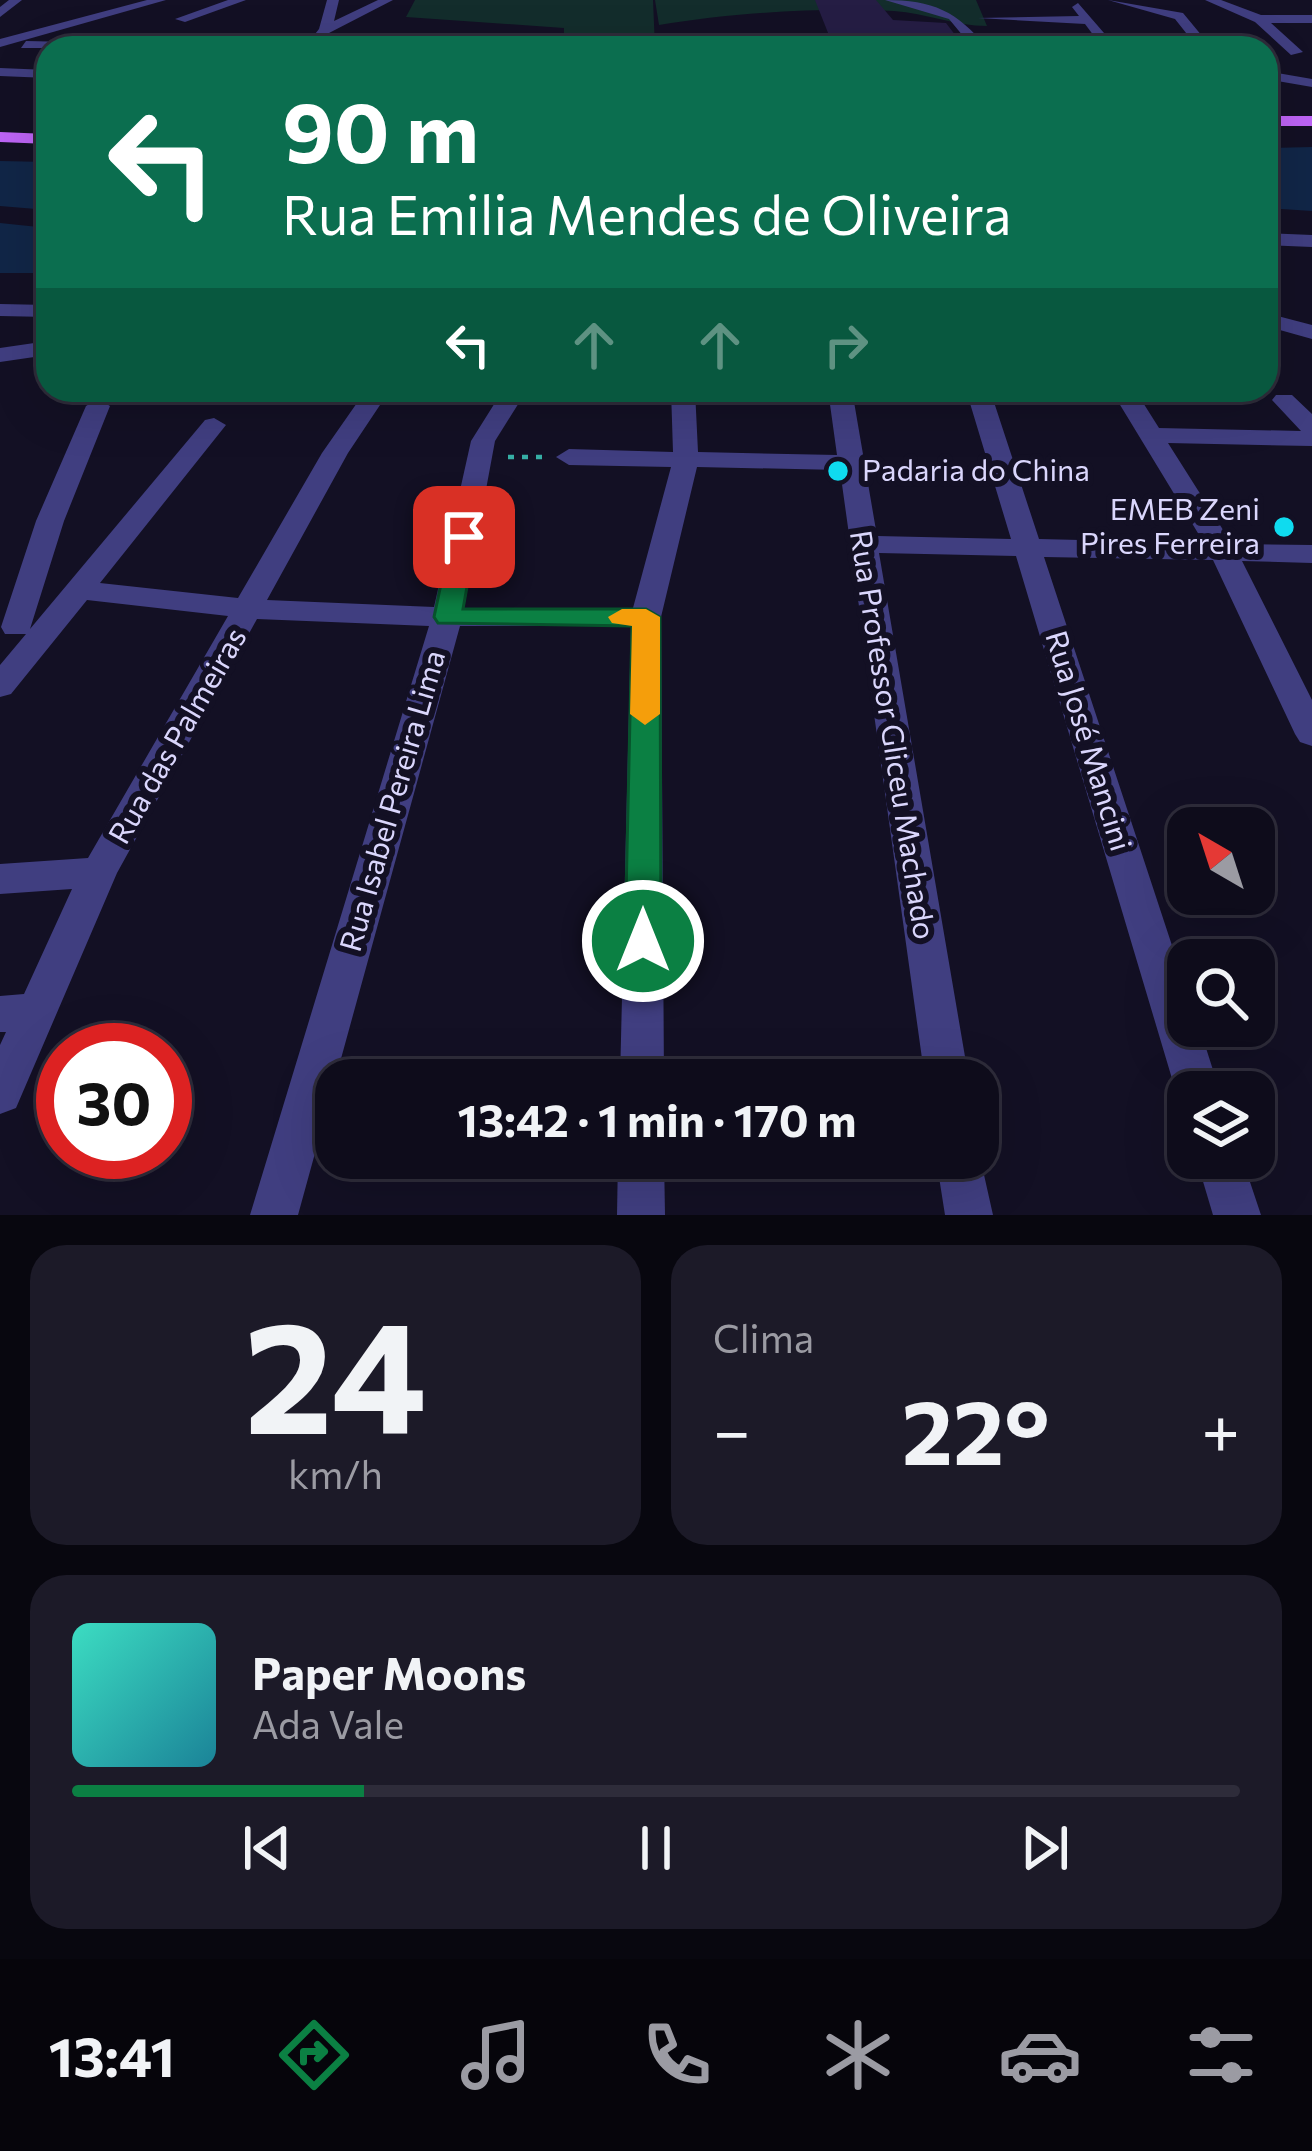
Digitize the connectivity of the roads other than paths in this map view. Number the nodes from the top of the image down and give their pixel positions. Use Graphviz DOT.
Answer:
graph roads {
  1 [pos="16,0"];
  2 [pos="160,0"];
  3 [pos="240,0"];
  4 [pos="333,0"];
  5 [pos="387,0"];
  6 [pos="891,0"];
  7 [pos="1114,0"];
  8 [pos="1211,0"];
  9 [pos="1074,2"];
  10 [pos="1298,6"];
  11 [pos="0,13"];
  12 [pos="1312,15"];
  13 [pos="983,18"];
  14 [pos="181,19"];
  15 [pos="1259,19"];
  16 [pos="1087,20"];
  17 [pos="325,30"];
  18 [pos="36,36"];
  19 [pos="37,36"];
  20 [pos="320,36"];
  21 [pos="970,36"];
  22 [pos="1100,36"];
  23 [pos="1195,36"];
  24 [pos="3,46"];
  25 [pos="36,46"];
  26 [pos="1304,52"];
  27 [pos="0,72"];
  28 [pos="36,74"];
  29 [pos="1278,77"];
  30 [pos="1312,83"];
  31 [pos="1278,121"];
  32 [pos="1312,121"];
  33 [pos="0,137"];
  34 [pos="36,138"];
  35 [pos="1278,240"];
  36 [pos="1312,241"];
  37 [pos="0,310"];
  38 [pos="36,311"];
  39 [pos="1278,322"];
  40 [pos="1312,332"];
  41 [pos="36,350"];
  42 [pos="0,355"];
  43 [pos="1284,400"];
  44 [pos="370,402"];
  45 [pos="507,402"];
  46 [pos="683,402"];
  47 [pos="842,402"];
  48 [pos="982,402"];
  49 [pos="1130,402"];
  50 [pos="98,406"];
  51 [pos="214,424"];
  52 [pos="1312,428"];
  53 [pos="1150,435"];
  54 [pos="1312,439"];
  55 [pos="569,457"];
  56 [pos="686,459"];
  57 [pos="852,463"];
  58 [pos="861,544"];
  59 [pos="1028,549"];
  60 [pos="1222,550"];
  61 [pos="1312,554"];
  62 [pos="80,590"];
  63 [pos="250,609"];
  64 [pos="447,617"];
  65 [pos="646,617"];
  66 [pos="57,620"];
  67 [pos="8,627"];
  68 [pos="0,686"];
  69 [pos="1312,734"];
  70 [pos="99,872"];
  71 [pos="0,879"];
  72 [pos="18,1013"];
  73 [pos="642,1059"];
  74 [pos="944,1059"];
  75 [pos="1191,1071"];
  76 [pos="0,1094"];
  77 [pos="641,1179"];
  78 [pos="963,1179"];
  79 [pos="1226,1179"];
  80 [pos="274,1215"];
  81 [pos="641,1215"];
  82 [pos="969,1215"];
  83 [pos="1237,1215"];
  1 -- 11 [label="street"];
  2 -- 19 [label="street"];
  3 -- 14 [label="street"];
  4 -- 17 [label="street"];
  5 -- 17 [label="street"];
  6 -- 21 [label="street"];
  7 -- 23 [label="street"];
  8 -- 15 [label="street"];
  9 -- 16 [label="street"];
  10 -- 12 [label="street"];
  12 -- 15 [label="street"];
  13 -- 16 [label="street"];
  15 -- 26 [label="street"];
  16 -- 22 [label="street"];
  17 -- 20 [label="street"];
  18 -- 24 [label="street"];
  24 -- 25 [label="street"];
  27 -- 28 [label="street"];
  29 -- 30 [label="street"];
  31 -- 32 [label="main road"];
  33 -- 34 [label="main road"];
  35 -- 36 [label="street"];
  37 -- 38 [label="street"];
  39 -- 40 [label="street"];
  41 -- 42 [label="street"];
  43 -- 52 [label="street"];
  44 -- 63 [label="street, Rua das Palmeiras"];
  45 -- 64 [label="street, Rua Isabel Pereira Lima"];
  46 -- 56 [label="street"];
  47 -- 57 [label="street, Rua Professor Gliceu Machado"];
  48 -- 59 [label="street, Rua José Mancini"];
  49 -- 53 [label="street"];
  50 -- 67 [label="street"];
  51 -- 62 [label="street"];
  53 -- 54 [label="street"];
  53 -- 60 [label="street"];
  55 -- 56 [label="street"];
  56 -- 57 [label="street"];
  56 -- 65 [label="street"];
  57 -- 58 [label="street, Rua Professor Gliceu Machado"];
  58 -- 59 [label="street"];
  58 -- 74 [label="street, Rua Professor Gliceu Machado"];
  59 -- 60 [label="street"];
  59 -- 75 [label="street, Rua José Mancini"];
  60 -- 61 [label="street"];
  60 -- 69 [label="street"];
  62 -- 63 [label="street"];
  62 -- 66 [label="street"];
  63 -- 64 [label="street"];
  63 -- 70 [label="street, Rua das Palmeiras"];
  64 -- 65 [label="street"];
  64 -- 80 [label="street, Rua Isabel Pereira Lima"];
  65 -- 73 [label="street"];
  66 -- 67 [label="street"];
  66 -- 68 [label="street"];
  70 -- 71 [label="street"];
  70 -- 72 [label="street, Rua das Palmeiras"];
  72 -- 76 [label="street, Rua das Palmeiras"];
  77 -- 81 [label="street"];
  78 -- 82 [label="street"];
  79 -- 83 [label="street"];
}
